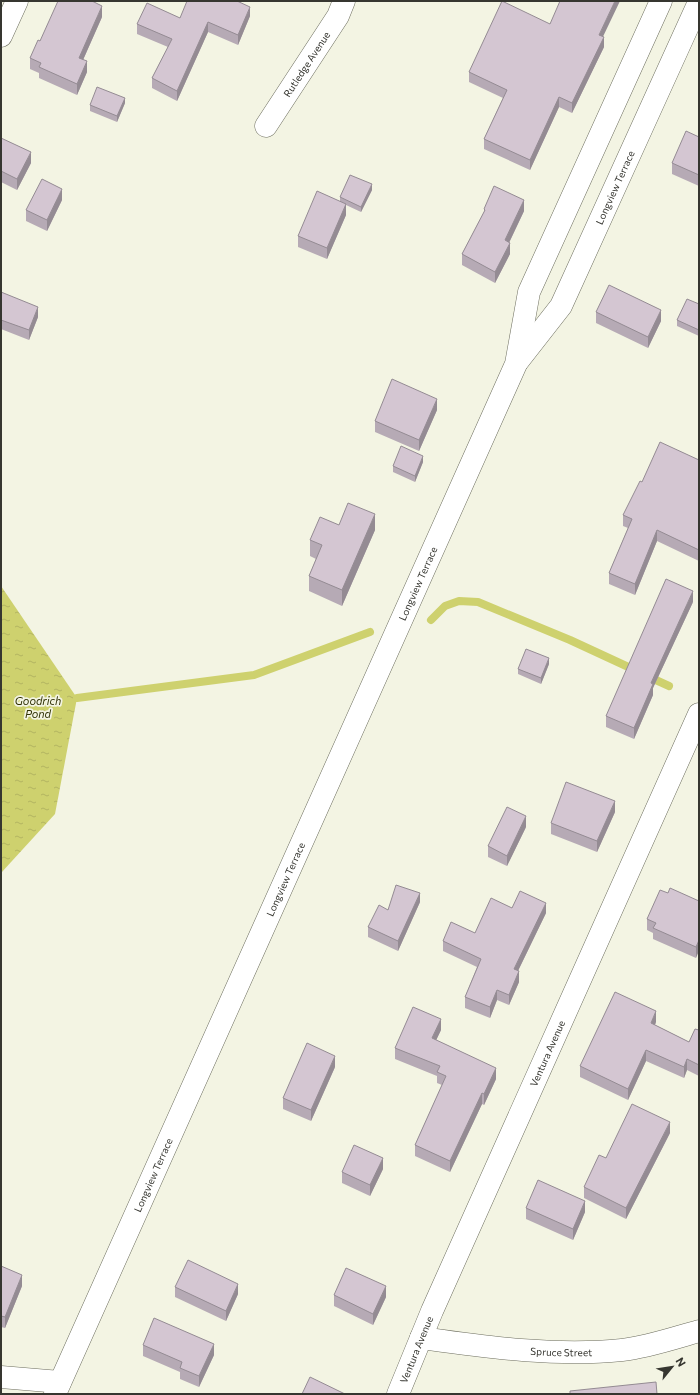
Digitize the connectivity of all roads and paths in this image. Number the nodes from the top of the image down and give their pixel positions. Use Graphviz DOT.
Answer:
graph roads {
  1 [pos="16,1"];
  2 [pos="344,1"];
  3 [pos="660,1"];
  4 [pos="699,2"];
  5 [pos="1,36"];
  6 [pos="266,126"];
  7 [pos="516,364"];
  8 [pos="699,714"];
  9 [pos="699,1331"];
  10 [pos="421,1338"];
  11 [pos="1,1377"];
  12 [pos="58,1388"];
  13 [pos="398,1394"];
  1 -- 5 [label="street"];
  2 -- 6 [label="street, Rutledge Avenue"];
  3 -- 7 [label="street, Longview Terrace"];
  4 -- 7 [label="street, Longview Terrace"];
  7 -- 12 [label="street, Longview Terrace"];
  8 -- 10 [label="street, Ventura Avenue"];
  9 -- 10 [label="street, Spruce Street"];
  10 -- 13 [label="street, Ventura Avenue"];
  11 -- 12 [label="street"];
}
